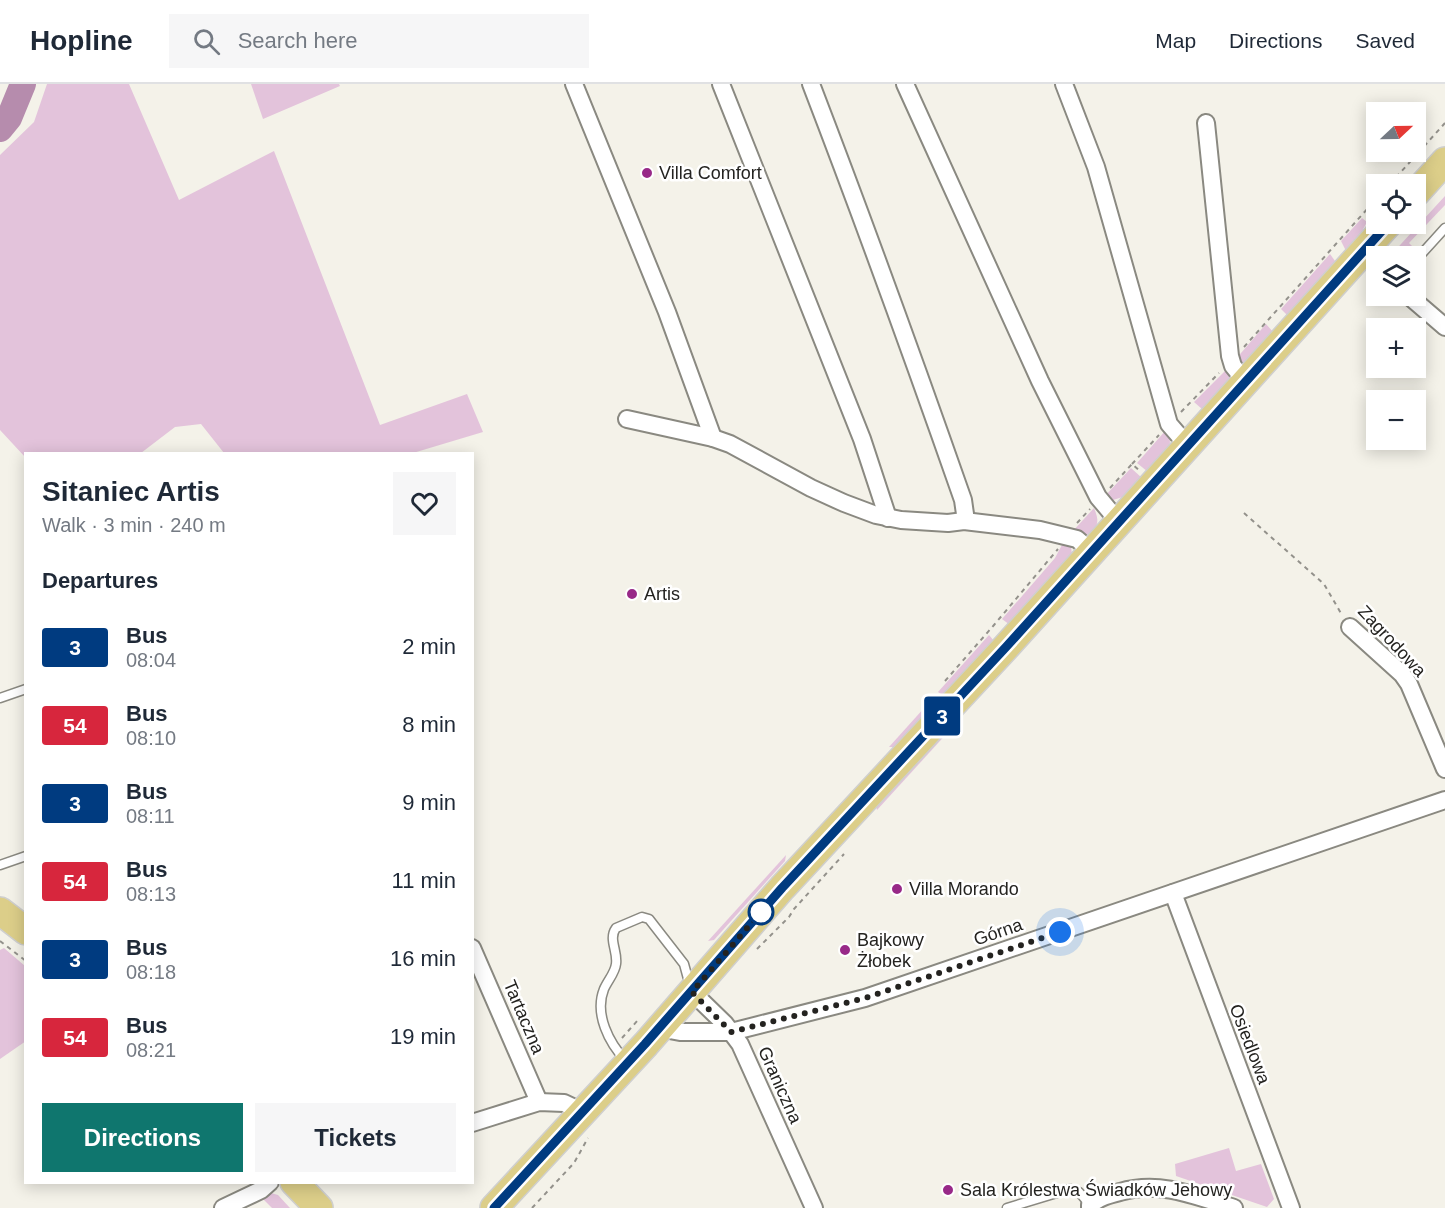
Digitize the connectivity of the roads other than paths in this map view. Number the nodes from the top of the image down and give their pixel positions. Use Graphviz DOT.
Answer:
graph roads {
  1 [pos="574,84"];
  2 [pos="721,84"];
  3 [pos="811,84"];
  4 [pos="905,84"];
  5 [pos="1064,84"];
  6 [pos="1206,123"];
  7 [pos="1436,161"];
  8 [pos="1426,177"];
  9 [pos="1445,228"];
  10 [pos="1378,234"];
  11 [pos="1426,249"];
  12 [pos="1421,306"];
  13 [pos="1445,327"];
  14 [pos="1238,371"];
  15 [pos="627,419"];
  16 [pos="713,438"];
  17 [pos="1188,446"];
  18 [pos="888,518"];
  19 [pos="964,521"];
  20 [pos="1119,522"];
  21 [pos="1092,552"];
  22 [pos="1350,627"];
  23 [pos="24,690"];
  24 [pos="0,698"];
  25 [pos="1445,769"];
  26 [pos="1445,800"];
  27 [pos="24,857"];
  28 [pos="0,866"];
  29 [pos="1173,893"];
  30 [pos="0,911"];
  31 [pos="24,929"];
  32 [pos="474,953"];
  33 [pos="692,992"];
  34 [pos="658,1028"];
  35 [pos="731,1032"];
  36 [pos="627,1063"];
  37 [pos="539,1102"];
  38 [pos="588,1121"];
  39 [pos="474,1122"];
  40 [pos="268,1184"];
  41 [pos="296,1184"];
  42 [pos="1090,1206"];
  43 [pos="319,1207"];
  44 [pos="224,1208"];
  45 [pos="494,1208"];
  46 [pos="814,1208"];
  47 [pos="1007,1208"];
  48 [pos="1234,1208"];
  49 [pos="1291,1208"];
  1 -- 16 [label="street"];
  2 -- 18 [label="street"];
  3 -- 19 [label="street"];
  4 -- 20 [label="street"];
  5 -- 17 [label="street"];
  6 -- 14 [label="street"];
  7 -- 8 [label="main road"];
  9 -- 11 [label="lane"];
  10 -- 14 [label="main road"];
  12 -- 13 [label="street"];
  14 -- 17 [label="main road"];
  15 -- 16 [label="street"];
  16 -- 18 [label="street"];
  17 -- 20 [label="main road"];
  18 -- 19 [label="street"];
  19 -- 21 [label="street"];
  20 -- 21 [label="main road"];
  21 -- 33 [label="main road"];
  22 -- 25 [label="street, Zagrodowa"];
  23 -- 24 [label="lane"];
  26 -- 29 [label="street, Górna"];
  27 -- 28 [label="lane"];
  29 -- 35 [label="street, Górna"];
  29 -- 49 [label="street, Osiedlowa"];
  30 -- 31 [label="main road"];
  32 -- 37 [label="street, Tartaczna"];
  33 -- 34 [label="main road"];
  33 -- 35 [label="street, Graniczna"];
  33 -- 36 [label="lane"];
  34 -- 35 [label="street, Górna"];
  34 -- 36 [label="main road"];
  35 -- 46 [label="street, Graniczna"];
  36 -- 38 [label="main road"];
  37 -- 38 [label="street"];
  37 -- 39 [label="street"];
  38 -- 45 [label="main road"];
  40 -- 44 [label="street"];
  41 -- 43 [label="main road"];
  42 -- 47 [label="lane"];
  42 -- 48 [label="street"];
}
